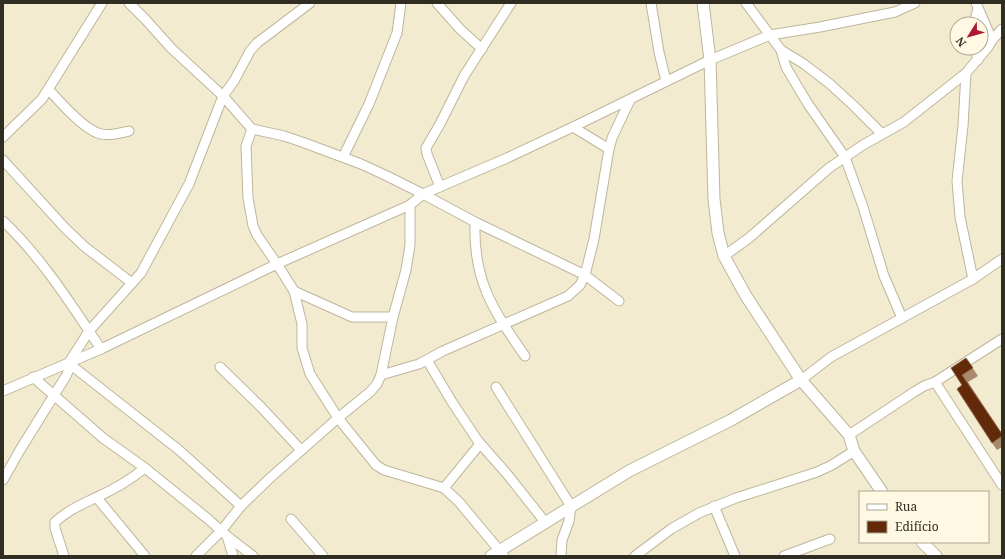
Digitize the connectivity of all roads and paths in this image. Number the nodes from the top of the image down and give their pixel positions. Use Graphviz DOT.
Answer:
graph roads {
  1 [pos="102,3"];
  2 [pos="129,3"];
  3 [pos="310,3"];
  4 [pos="401,3"];
  5 [pos="437,3"];
  6 [pos="511,3"];
  7 [pos="651,3"];
  8 [pos="702,3"];
  9 [pos="746,3"];
  10 [pos="915,3"];
  11 [pos="977,5"];
  12 [pos="975,16"];
  13 [pos="1002,29"];
  14 [pos="770,35"];
  15 [pos="992,40"];
  16 [pos="482,49"];
  17 [pos="781,50"];
  18 [pos="977,56"];
  19 [pos="710,60"];
  20 [pos="978,60"];
  21 [pos="966,73"];
  22 [pos="666,81"];
  23 [pos="49,90"];
  24 [pos="223,96"];
  25 [pos="630,100"];
  26 [pos="573,127"];
  27 [pos="252,128"];
  28 [pos="129,131"];
  29 [pos="882,134"];
  30 [pos="3,137"];
  31 [pos="609,149"];
  32 [pos="343,157"];
  33 [pos="845,157"];
  34 [pos="3,160"];
  35 [pos="440,187"];
  36 [pos="423,194"];
  37 [pos="410,205"];
  38 [pos="3,221"];
  39 [pos="475,222"];
  40 [pos="724,256"];
  41 [pos="1002,259"];
  42 [pos="278,264"];
  43 [pos="585,275"];
  44 [pos="973,279"];
  45 [pos="132,283"];
  46 [pos="294,291"];
  47 [pos="619,301"];
  48 [pos="393,317"];
  49 [pos="902,318"];
  50 [pos="503,324"];
  51 [pos="89,331"];
  52 [pos="1002,339"];
  53 [pos="101,349"];
  54 [pos="525,356"];
  55 [pos="427,360"];
  56 [pos="71,363"];
  57 [pos="220,367"];
  58 [pos="381,375"];
  59 [pos="33,377"];
  60 [pos="801,380"];
  61 [pos="935,382"];
  62 [pos="496,387"];
  63 [pos="3,391"];
  64 [pos="54,396"];
  65 [pos="338,418"];
  66 [pos="849,436"];
  67 [pos="480,444"];
  68 [pos="301,450"];
  69 [pos="854,450"];
  70 [pos="145,468"];
  71 [pos="3,480"];
  72 [pos="1002,485"];
  73 [pos="444,488"];
  74 [pos="881,491"];
  75 [pos="97,498"];
  76 [pos="241,506"];
  77 [pos="571,506"];
  78 [pos="714,506"];
  79 [pos="291,519"];
  80 [pos="545,522"];
  81 [pos="224,534"];
  82 [pos="830,539"];
  83 [pos="923,543"];
  84 [pos="499,554"];
  85 [pos="64,556"];
  86 [pos="145,556"];
  87 [pos="196,556"];
  88 [pos="234,556"];
  89 [pos="253,556"];
  90 [pos="323,556"];
  91 [pos="561,556"];
  92 [pos="635,556"];
  93 [pos="735,556"];
  94 [pos="784,556"];
  95 [pos="936,556"];
  1 -- 23 [label="street"];
  2 -- 24 [label="street"];
  3 -- 24 [label="street"];
  4 -- 32 [label="street"];
  5 -- 16 [label="street"];
  6 -- 16 [label="street"];
  7 -- 22 [label="street"];
  8 -- 19 [label="street"];
  9 -- 14 [label="street"];
  10 -- 14 [label="street"];
  11 -- 12 [label="street"];
  11 -- 15 [label="street"];
  13 -- 15 [label="street"];
  14 -- 17 [label="street"];
  14 -- 19 [label="street"];
  15 -- 20 [label="street"];
  16 -- 35 [label="street"];
  17 -- 29 [label="street"];
  17 -- 33 [label="street"];
  18 -- 20 [label="street"];
  19 -- 22 [label="street"];
  19 -- 40 [label="street"];
  20 -- 21 [label="street"];
  21 -- 29 [label="street"];
  21 -- 44 [label="street"];
  22 -- 25 [label="street"];
  23 -- 28 [label="street"];
  23 -- 30 [label="street"];
  24 -- 27 [label="street"];
  24 -- 45 [label="street"];
  25 -- 26 [label="street"];
  25 -- 31 [label="street"];
  26 -- 31 [label="street"];
  26 -- 35 [label="street"];
  27 -- 32 [label="street"];
  27 -- 42 [label="street"];
  29 -- 33 [label="street"];
  31 -- 43 [label="street"];
  32 -- 36 [label="street"];
  33 -- 40 [label="street"];
  33 -- 49 [label="street"];
  34 -- 45 [label="street"];
  35 -- 36 [label="street"];
  36 -- 37 [label="street"];
  36 -- 39 [label="street"];
  37 -- 42 [label="street"];
  37 -- 48 [label="street"];
  38 -- 51 [label="street"];
  39 -- 43 [label="street"];
  39 -- 50 [label="street"];
  40 -- 60 [label="street"];
  41 -- 44 [label="street"];
  42 -- 46 [label="street"];
  42 -- 53 [label="street"];
  43 -- 47 [label="street"];
  43 -- 50 [label="street"];
  44 -- 49 [label="street"];
  45 -- 51 [label="street"];
  46 -- 48 [label="street"];
  46 -- 65 [label="street"];
  48 -- 58 [label="street"];
  49 -- 60 [label="street"];
  50 -- 54 [label="street"];
  50 -- 55 [label="street"];
  51 -- 53 [label="street"];
  51 -- 56 [label="street"];
  52 -- 61 [label="street"];
  53 -- 56 [label="street"];
  55 -- 58 [label="street"];
  55 -- 67 [label="street"];
  56 -- 59 [label="street"];
  56 -- 64 [label="street"];
  56 -- 76 [label="street"];
  57 -- 68 [label="street"];
  58 -- 65 [label="street"];
  59 -- 63 [label="street"];
  59 -- 64 [label="street"];
  60 -- 66 [label="street"];
  60 -- 77 [label="street"];
  61 -- 66 [label="street"];
  61 -- 72 [label="street"];
  62 -- 77 [label="street"];
  64 -- 70 [label="street"];
  64 -- 71 [label="street"];
  65 -- 68 [label="street"];
  65 -- 73 [label="street"];
  66 -- 69 [label="street"];
  67 -- 73 [label="street"];
  67 -- 80 [label="street"];
  68 -- 76 [label="street"];
  69 -- 74 [label="street"];
  69 -- 78 [label="street"];
  70 -- 75 [label="street"];
  70 -- 81 [label="street"];
  73 -- 84 [label="street"];
  75 -- 85 [label="street"];
  75 -- 86 [label="street"];
  76 -- 81 [label="street"];
  77 -- 80 [label="street"];
  77 -- 91 [label="street"];
  78 -- 92 [label="street"];
  78 -- 93 [label="street"];
  79 -- 90 [label="street"];
  80 -- 84 [label="street"];
  81 -- 87 [label="street"];
  81 -- 88 [label="street"];
  81 -- 89 [label="street"];
  82 -- 94 [label="street"];
  83 -- 95 [label="street"];
}
